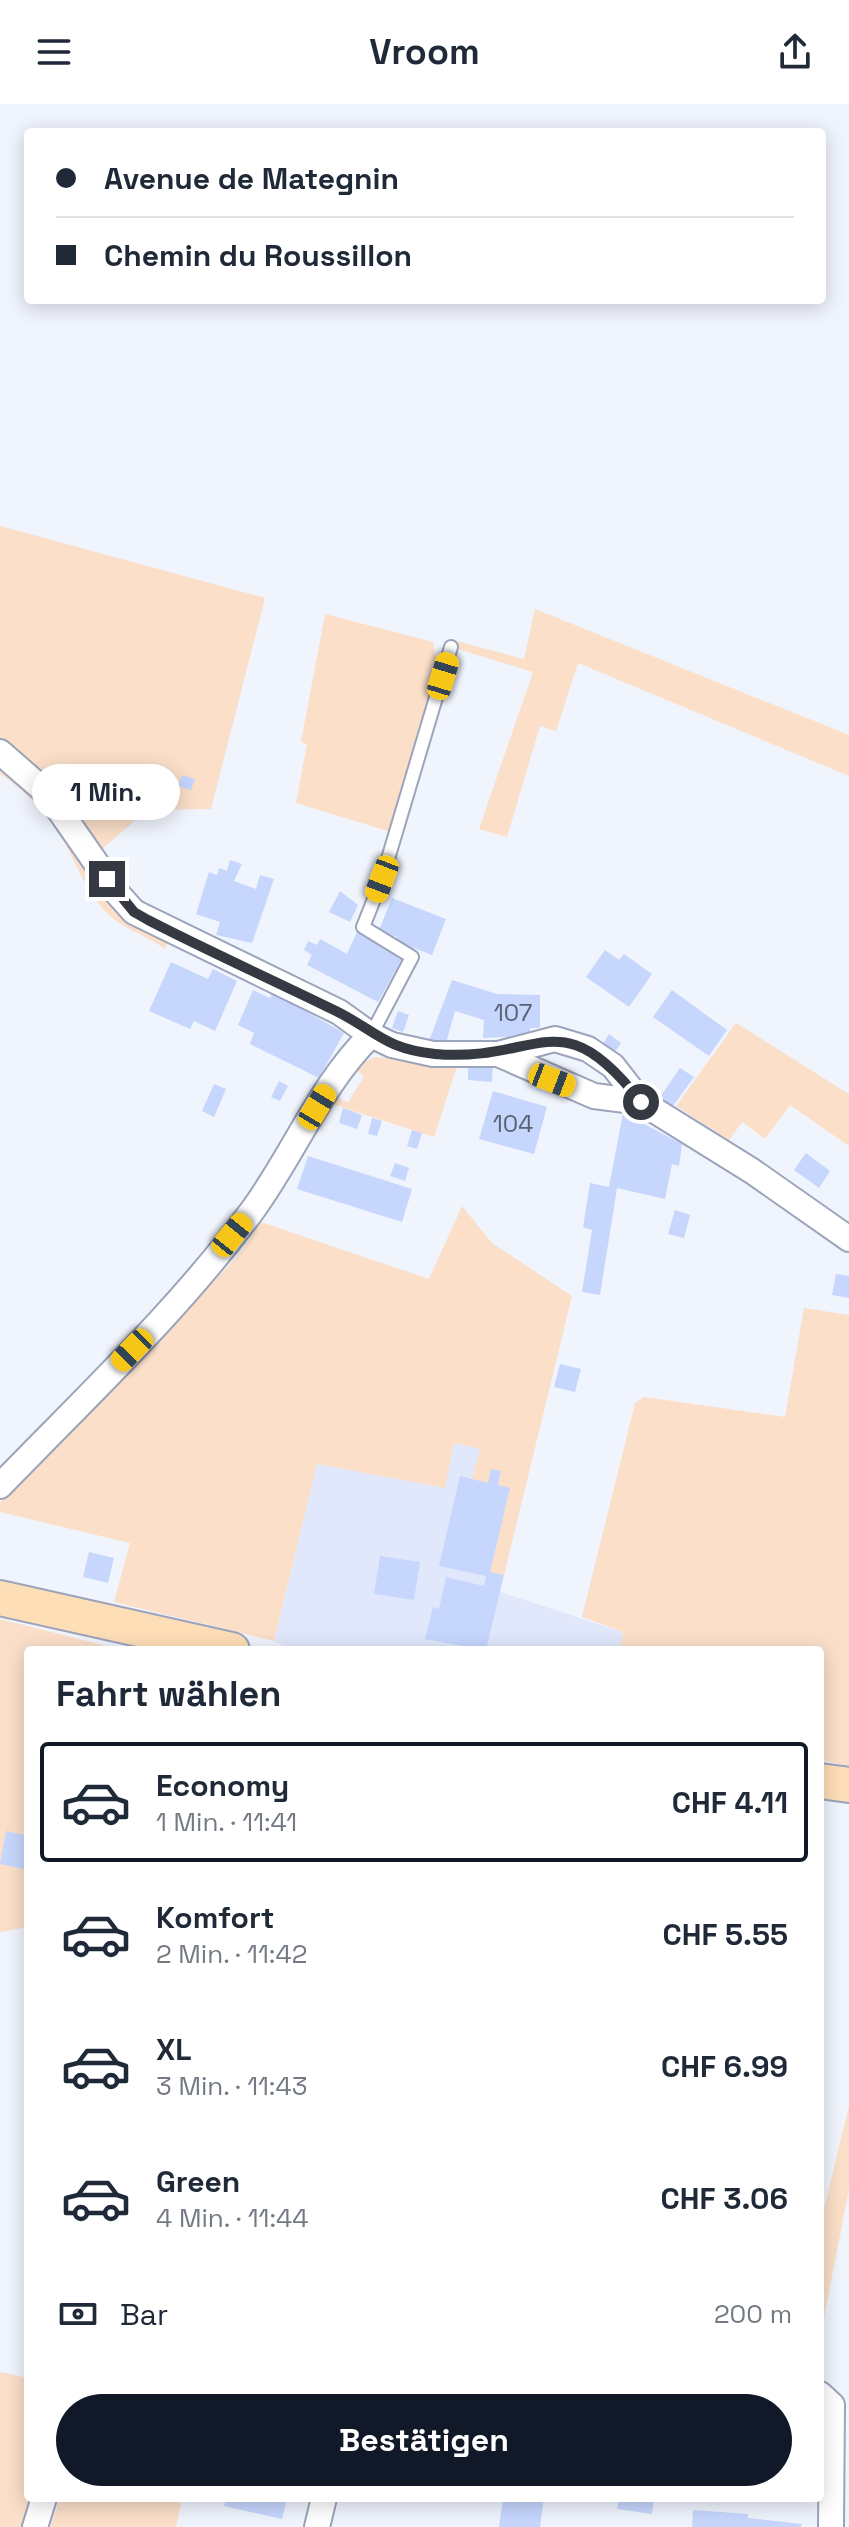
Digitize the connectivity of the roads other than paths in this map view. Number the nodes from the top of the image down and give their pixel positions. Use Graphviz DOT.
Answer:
graph roads {
  1 [pos="451,647"];
  2 [pos="0,752"];
  3 [pos="371,1035"];
  4 [pos="498,1054"];
  5 [pos="641,1102"];
  6 [pos="849,1239"];
  7 [pos="0,1486"];
  8 [pos="0,1598"];
  9 [pos="214,1646"];
  10 [pos="824,2397"];
  11 [pos="43,2502"];
  12 [pos="323,2502"];
  13 [pos="35,2527"];
  14 [pos="317,2527"];
  15 [pos="831,2527"];
  1 -- 3 [label="lane"];
  2 -- 3 [label="street"];
  3 -- 4 [label="street"];
  3 -- 7 [label="street"];
  4 -- 5 [label="street"];
  4 -- 5 [label="street"];
  5 -- 6 [label="street"];
  8 -- 9 [label="main road"];
  10 -- 15 [label="street"];
  11 -- 13 [label="street"];
  12 -- 14 [label="street"];
}
